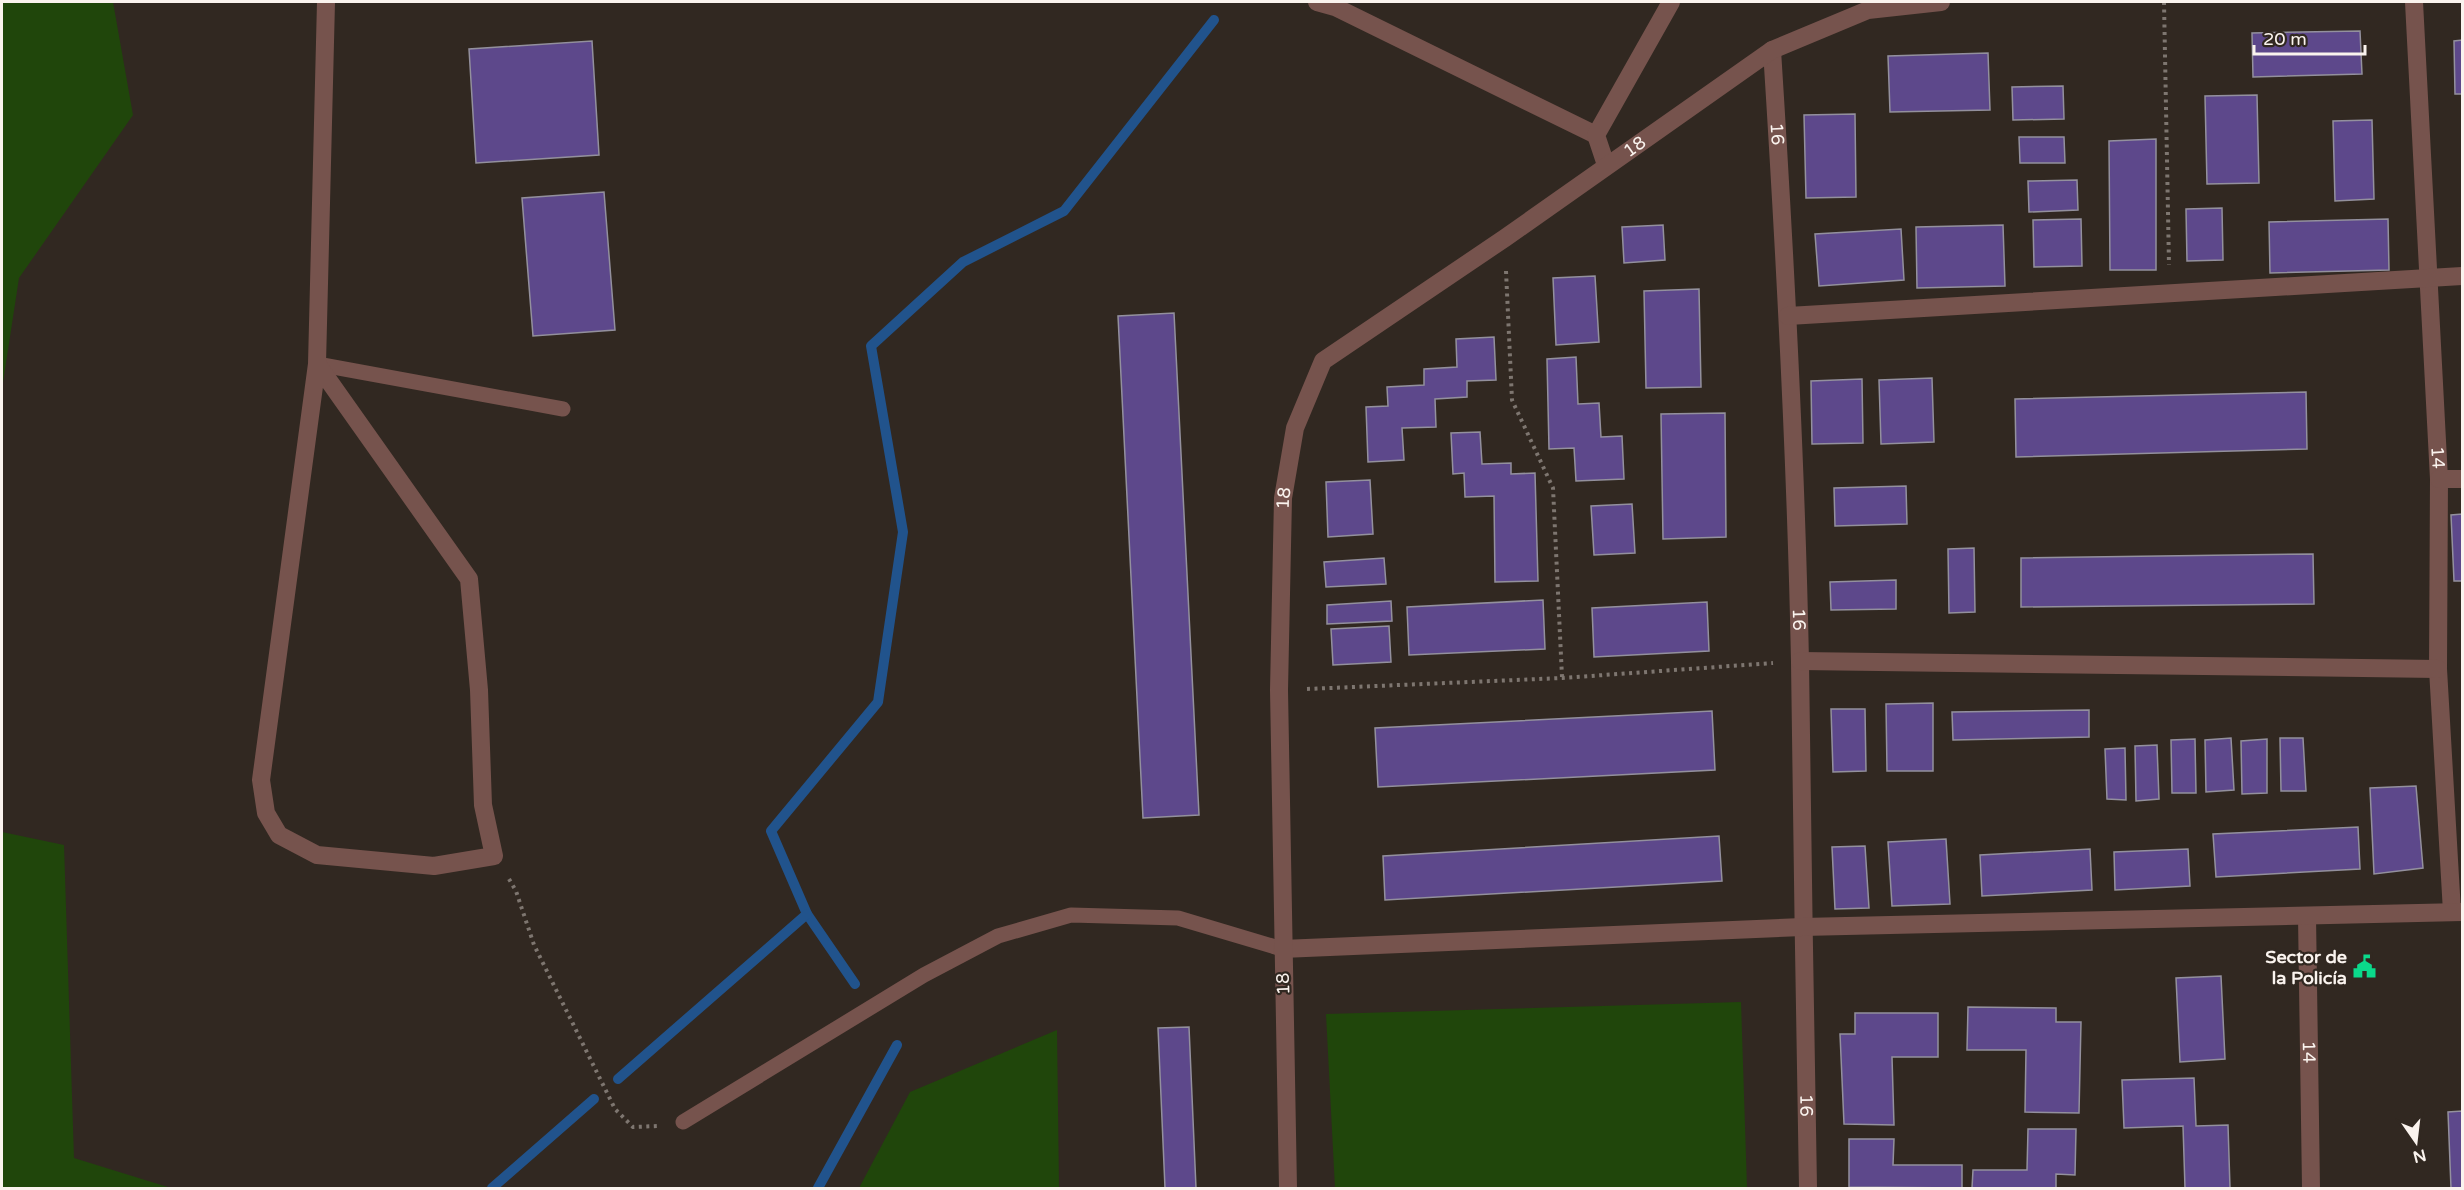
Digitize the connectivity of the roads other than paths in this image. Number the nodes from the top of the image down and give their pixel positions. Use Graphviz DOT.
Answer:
graph roads {
  1 [pos="326,2"];
  2 [pos="1317,2"];
  3 [pos="1671,2"];
  4 [pos="1941,2"];
  5 [pos="2414,2"];
  6 [pos="1772,50"];
  7 [pos="1596,135"];
  8 [pos="1606,165"];
  9 [pos="2463,276"];
  10 [pos="2429,278"];
  11 [pos="1788,316"];
  12 [pos="317,364"];
  13 [pos="563,410"];
  14 [pos="2439,479"];
  15 [pos="2463,479"];
  16 [pos="1800,661"];
  17 [pos="2438,669"];
  18 [pos="2457,912"];
  19 [pos="2307,916"];
  20 [pos="1802,927"];
  21 [pos="1282,949"];
  22 [pos="683,1122"];
  23 [pos="1288,1188"];
  24 [pos="1808,1188"];
  25 [pos="2311,1188"];
  1 -- 12 [label="street"];
  2 -- 7 [label="street"];
  3 -- 7 [label="street"];
  4 -- 6 [label="street, 18"];
  5 -- 10 [label="street, 14"];
  6 -- 8 [label="street, 18"];
  6 -- 11 [label="street, 16"];
  7 -- 8 [label="street"];
  8 -- 21 [label="street, 18"];
  9 -- 10 [label="street"];
  10 -- 11 [label="street"];
  10 -- 14 [label="street, 14"];
  11 -- 16 [label="street, 16"];
  12 -- 12 [label="street"];
  12 -- 13 [label="lane"];
  14 -- 15 [label="street"];
  14 -- 17 [label="street, 14"];
  16 -- 17 [label="street"];
  16 -- 20 [label="street, 16"];
  17 -- 18 [label="street, 14"];
  18 -- 19 [label="street"];
  19 -- 20 [label="street"];
  19 -- 25 [label="street, 14"];
  20 -- 21 [label="street"];
  20 -- 24 [label="street, 16"];
  21 -- 22 [label="lane"];
  21 -- 23 [label="street, 18"];
}
